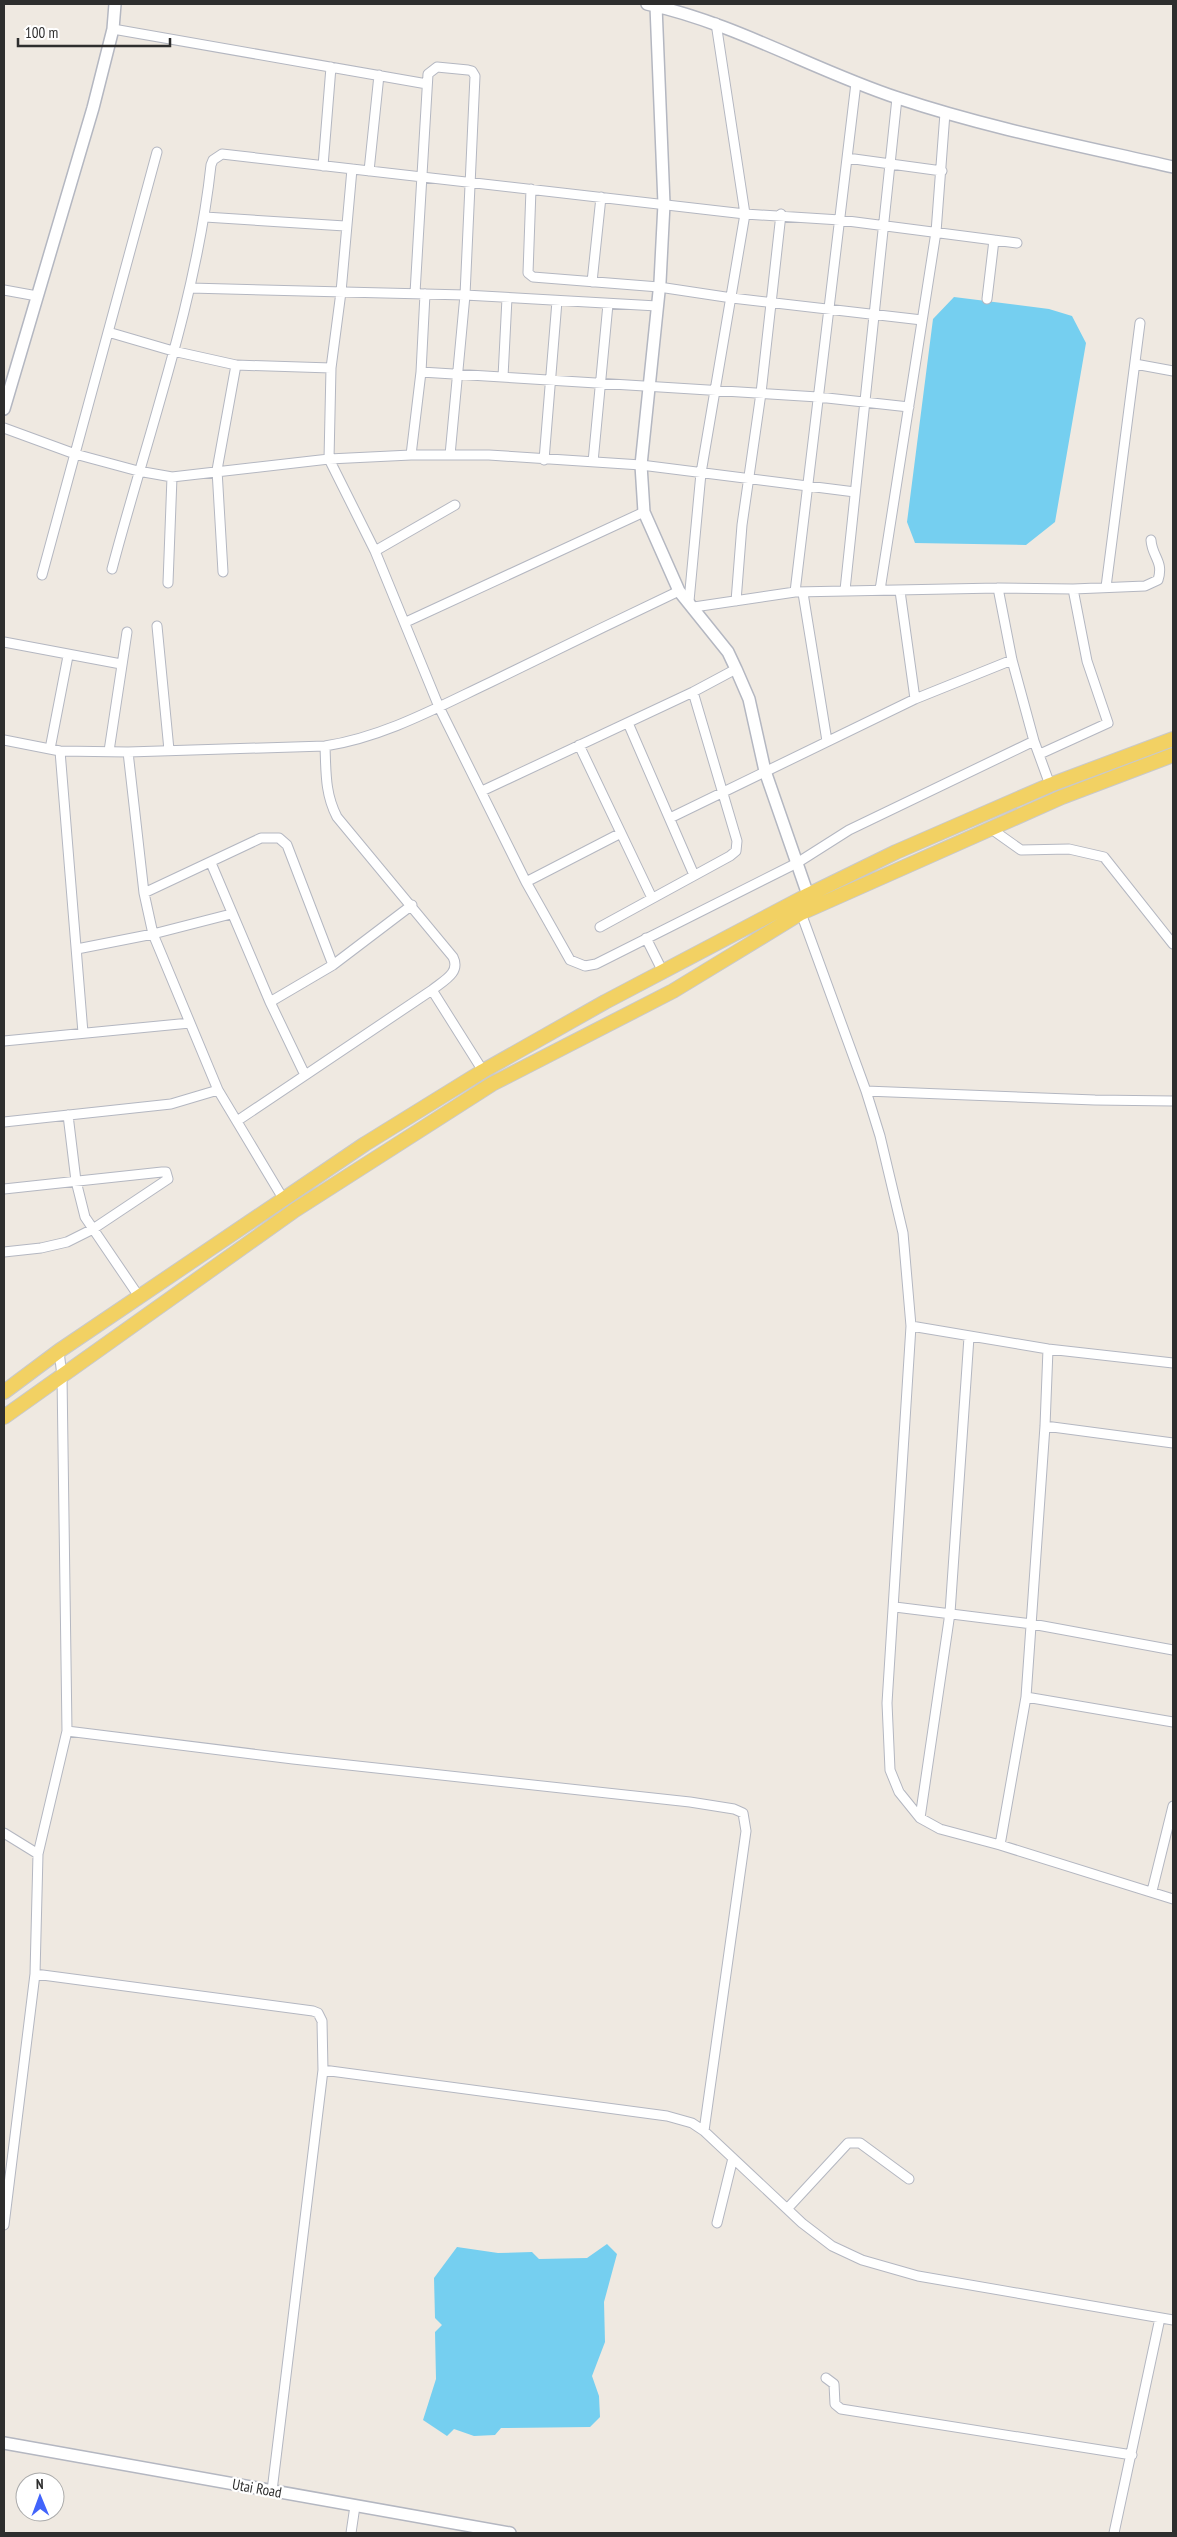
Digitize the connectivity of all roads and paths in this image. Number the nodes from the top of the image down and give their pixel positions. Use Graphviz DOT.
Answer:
graph roads {
  1 [pos="115,4"];
  2 [pos="651,5"];
  3 [pos="716,23"];
  4 [pos="114,28"];
  5 [pos="332,67"];
  6 [pos="378,75"];
  7 [pos="856,83"];
  8 [pos="427,84"];
  9 [pos="897,98"];
  10 [pos="946,113"];
  11 [pos="157,152"];
  12 [pos="847,158"];
  13 [pos="890,164"];
  14 [pos="323,166"];
  15 [pos="1173,166"];
  16 [pos="352,169"];
  17 [pos="369,171"];
  18 [pos="942,171"];
  19 [pos="422,177"];
  20 [pos="469,182"];
  21 [pos="531,189"];
  22 [pos="601,197"];
  23 [pos="664,204"];
  24 [pos="745,214"];
  25 [pos="781,214"];
  26 [pos="205,217"];
  27 [pos="840,220"];
  28 [pos="345,226"];
  29 [pos="884,226"];
  30 [pos="936,232"];
  31 [pos="994,240"];
  32 [pos="1017,244"];
  33 [pos="592,282"];
  34 [pos="659,286"];
  35 [pos="190,288"];
  36 [pos="4,290"];
  37 [pos="341,292"];
  38 [pos="415,293"];
  39 [pos="425,294"];
  40 [pos="465,295"];
  41 [pos="37,296"];
  42 [pos="507,298"];
  43 [pos="732,298"];
  44 [pos="987,299"];
  45 [pos="557,301"];
  46 [pos="772,301"];
  47 [pos="608,304"];
  48 [pos="657,306"];
  49 [pos="829,308"];
  50 [pos="874,314"];
  51 [pos="922,320"];
  52 [pos="1140,323"];
  53 [pos="108,332"];
  54 [pos="173,351"];
  55 [pos="1135,364"];
  56 [pos="236,365"];
  57 [pos="330,368"];
  58 [pos="1173,371"];
  59 [pos="421,372"];
  60 [pos="457,374"];
  61 [pos="503,377"];
  62 [pos="550,380"];
  63 [pos="601,383"];
  64 [pos="649,386"];
  65 [pos="715,392"];
  66 [pos="761,393"];
  67 [pos="6,394"];
  68 [pos="818,397"];
  69 [pos="865,402"];
  70 [pos="909,407"];
  71 [pos="4,409"];
  72 [pos="4,428"];
  73 [pos="75,454"];
  74 [pos="411,454"];
  75 [pos="450,455"];
  76 [pos="329,459"];
  77 [pos="544,460"];
  78 [pos="593,462"];
  79 [pos="641,465"];
  80 [pos="216,470"];
  81 [pos="138,471"];
  82 [pos="701,473"];
  83 [pos="172,477"];
  84 [pos="748,478"];
  85 [pos="807,486"];
  86 [pos="856,492"];
  87 [pos="455,505"];
  88 [pos="644,512"];
  89 [pos="1151,540"];
  90 [pos="375,551"];
  91 [pos="112,569"];
  92 [pos="223,572"];
  93 [pos="42,575"];
  94 [pos="168,584"];
  95 [pos="1106,587"];
  96 [pos="998,588"];
  97 [pos="845,590"];
  98 [pos="880,590"];
  99 [pos="1073,590"];
  100 [pos="679,591"];
  101 [pos="900,591"];
  102 [pos="799,592"];
  103 [pos="736,601"];
  104 [pos="691,604"];
  105 [pos="406,622"];
  106 [pos="157,626"];
  107 [pos="127,632"];
  108 [pos="4,642"];
  109 [pos="68,656"];
  110 [pos="1012,660"];
  111 [pos="121,664"];
  112 [pos="736,669"];
  113 [pos="693,692"];
  114 [pos="915,700"];
  115 [pos="439,707"];
  116 [pos="628,723"];
  117 [pos="1173,739"];
  118 [pos="4,740"];
  119 [pos="827,741"];
  120 [pos="1034,741"];
  121 [pos="579,745"];
  122 [pos="328,746"];
  123 [pos="55,750"];
  124 [pos="169,750"];
  125 [pos="109,751"];
  126 [pos="128,752"];
  127 [pos="1040,754"];
  128 [pos="1173,755"];
  129 [pos="764,771"];
  130 [pos="1050,785"];
  131 [pos="482,792"];
  132 [pos="721,792"];
  133 [pos="670,818"];
  134 [pos="990,828"];
  135 [pos="621,834"];
  136 [pos="211,863"];
  137 [pos="797,863"];
  138 [pos="694,875"];
  139 [pos="526,882"];
  140 [pos="144,893"];
  141 [pos="808,895"];
  142 [pos="652,898"];
  143 [pos="412,905"];
  144 [pos="801,913"];
  145 [pos="231,914"];
  146 [pos="600,927"];
  147 [pos="153,934"];
  148 [pos="648,942"];
  149 [pos="1173,944"];
  150 [pos="77,949"];
  151 [pos="333,964"];
  152 [pos="663,972"];
  153 [pos="432,990"];
  154 [pos="270,1002"];
  155 [pos="190,1023"];
  156 [pos="83,1033"];
  157 [pos="4,1041"];
  158 [pos="483,1072"];
  159 [pos="305,1076"];
  160 [pos="218,1090"];
  161 [pos="866,1091"];
  162 [pos="1173,1100"];
  163 [pos="68,1115"];
  164 [pos="237,1121"];
  165 [pos="4,1122"];
  166 [pos="76,1182"];
  167 [pos="4,1189"];
  168 [pos="284,1200"];
  169 [pos="93,1229"];
  170 [pos="4,1252"];
  171 [pos="140,1298"];
  172 [pos="911,1326"];
  173 [pos="969,1337"];
  174 [pos="1048,1349"];
  175 [pos="59,1351"];
  176 [pos="1173,1363"];
  177 [pos="62,1376"];
  178 [pos="4,1392"];
  179 [pos="4,1417"];
  180 [pos="1045,1426"];
  181 [pos="1173,1443"];
  182 [pos="895,1607"];
  183 [pos="950,1613"];
  184 [pos="1032,1624"];
  185 [pos="1173,1650"];
  186 [pos="1026,1697"];
  187 [pos="1173,1722"];
  188 [pos="67,1731"];
  189 [pos="1173,1806"];
  190 [pos="920,1818"];
  191 [pos="4,1833"];
  192 [pos="1000,1845"];
  193 [pos="38,1854"];
  194 [pos="1152,1891"];
  195 [pos="1173,1899"];
  196 [pos="35,1974"];
  197 [pos="323,2070"];
  198 [pos="704,2131"];
  199 [pos="733,2158"];
  200 [pos="909,2179"];
  201 [pos="787,2209"];
  202 [pos="716,2223"];
  203 [pos="4,2225"];
  204 [pos="1160,2318"];
  205 [pos="1173,2320"];
  206 [pos="826,2378"];
  207 [pos="4,2443"];
  208 [pos="1132,2455"];
  209 [pos="272,2491"];
  210 [pos="355,2506"];
  211 [pos="351,2533"];
  212 [pos="510,2533"];
  213 [pos="1114,2533"];
  1 -- 4 [label="street"];
  2 -- 3 [label="street"];
  2 -- 23 [label="street"];
  3 -- 7 [label="street"];
  3 -- 24 [label="street"];
  4 -- 5 [label="street"];
  4 -- 41 [label="street"];
  5 -- 6 [label="street"];
  5 -- 14 [label="street"];
  6 -- 8 [label="street"];
  6 -- 17 [label="street"];
  7 -- 9 [label="street"];
  7 -- 12 [label="street"];
  8 -- 19 [label="street"];
  8 -- 20 [label="street"];
  9 -- 10 [label="street"];
  9 -- 13 [label="street"];
  10 -- 15 [label="street"];
  10 -- 18 [label="street"];
  11 -- 53 [label="street"];
  12 -- 13 [label="street"];
  12 -- 27 [label="street"];
  13 -- 18 [label="street"];
  13 -- 29 [label="street"];
  14 -- 16 [label="street"];
  14 -- 26 [label="street"];
  16 -- 17 [label="street"];
  16 -- 28 [label="street"];
  17 -- 19 [label="street"];
  18 -- 30 [label="street"];
  19 -- 20 [label="street"];
  19 -- 38 [label="street"];
  20 -- 21 [label="street"];
  20 -- 40 [label="street"];
  21 -- 22 [label="street"];
  21 -- 33 [label="street"];
  22 -- 23 [label="street"];
  22 -- 33 [label="street"];
  23 -- 24 [label="street"];
  23 -- 34 [label="street"];
  24 -- 25 [label="street"];
  24 -- 43 [label="street"];
  25 -- 27 [label="street"];
  25 -- 46 [label="street"];
  26 -- 28 [label="street"];
  26 -- 35 [label="street"];
  27 -- 29 [label="street"];
  27 -- 49 [label="street"];
  28 -- 37 [label="street"];
  29 -- 30 [label="street"];
  29 -- 50 [label="street"];
  30 -- 31 [label="street"];
  30 -- 51 [label="street"];
  31 -- 32 [label="street"];
  31 -- 44 [label="street"];
  33 -- 34 [label="street"];
  34 -- 43 [label="street"];
  34 -- 48 [label="street"];
  35 -- 37 [label="street"];
  35 -- 54 [label="street"];
  36 -- 41 [label="street"];
  37 -- 38 [label="street"];
  37 -- 57 [label="street"];
  38 -- 39 [label="street"];
  39 -- 40 [label="street"];
  39 -- 59 [label="street"];
  40 -- 42 [label="street"];
  40 -- 60 [label="street"];
  41 -- 67 [label="street"];
  42 -- 45 [label="street"];
  42 -- 61 [label="street"];
  43 -- 46 [label="street"];
  43 -- 65 [label="street"];
  45 -- 47 [label="street"];
  45 -- 62 [label="street"];
  46 -- 49 [label="street"];
  46 -- 66 [label="street"];
  47 -- 48 [label="street"];
  47 -- 63 [label="street"];
  48 -- 64 [label="street"];
  49 -- 50 [label="street"];
  49 -- 68 [label="street"];
  50 -- 51 [label="street"];
  50 -- 69 [label="street"];
  51 -- 70 [label="street"];
  52 -- 55 [label="street"];
  53 -- 54 [label="street"];
  53 -- 73 [label="street"];
  54 -- 56 [label="street"];
  54 -- 81 [label="street"];
  55 -- 58 [label="street"];
  55 -- 95 [label="street"];
  56 -- 57 [label="street"];
  56 -- 80 [label="street"];
  57 -- 76 [label="street"];
  59 -- 60 [label="street"];
  59 -- 74 [label="street"];
  60 -- 61 [label="street"];
  60 -- 75 [label="street"];
  61 -- 62 [label="street"];
  62 -- 63 [label="street"];
  62 -- 77 [label="street"];
  63 -- 64 [label="street"];
  63 -- 78 [label="street"];
  64 -- 65 [label="street"];
  64 -- 79 [label="street"];
  65 -- 66 [label="street"];
  65 -- 82 [label="street"];
  66 -- 68 [label="street"];
  66 -- 84 [label="street"];
  67 -- 71 [label="street"];
  68 -- 69 [label="street"];
  68 -- 85 [label="street"];
  69 -- 70 [label="street"];
  69 -- 86 [label="street"];
  70 -- 98 [label="street"];
  72 -- 73 [label="street"];
  73 -- 81 [label="street"];
  73 -- 93 [label="street"];
  74 -- 75 [label="street"];
  74 -- 76 [label="street"];
  75 -- 77 [label="street"];
  76 -- 80 [label="street"];
  76 -- 90 [label="street"];
  77 -- 78 [label="street"];
  78 -- 79 [label="street"];
  79 -- 82 [label="street"];
  79 -- 88 [label="street"];
  80 -- 83 [label="street"];
  80 -- 92 [label="street"];
  81 -- 83 [label="street"];
  81 -- 91 [label="street"];
  82 -- 84 [label="street"];
  82 -- 104 [label="street"];
  83 -- 94 [label="street"];
  84 -- 85 [label="street"];
  84 -- 103 [label="street"];
  85 -- 86 [label="street"];
  85 -- 102 [label="street"];
  86 -- 97 [label="street"];
  87 -- 90 [label="street"];
  88 -- 100 [label="street"];
  88 -- 105 [label="street"];
  89 -- 95 [label="street"];
  90 -- 105 [label="street"];
  95 -- 99 [label="street"];
  96 -- 99 [label="street"];
  96 -- 101 [label="street"];
  96 -- 110 [label="street"];
  97 -- 98 [label="street"];
  97 -- 102 [label="street"];
  98 -- 101 [label="street"];
  99 -- 127 [label="street"];
  100 -- 104 [label="street"];
  100 -- 115 [label="street"];
  101 -- 114 [label="street"];
  102 -- 103 [label="street"];
  102 -- 119 [label="street"];
  103 -- 104 [label="street"];
  104 -- 112 [label="street"];
  105 -- 115 [label="street"];
  106 -- 124 [label="street"];
  107 -- 111 [label="street"];
  108 -- 109 [label="street"];
  109 -- 111 [label="street"];
  109 -- 123 [label="street"];
  110 -- 114 [label="street"];
  110 -- 120 [label="street"];
  111 -- 125 [label="street"];
  112 -- 113 [label="street"];
  112 -- 129 [label="street"];
  113 -- 116 [label="street"];
  113 -- 132 [label="street"];
  114 -- 119 [label="street"];
  115 -- 122 [label="street"];
  115 -- 131 [label="street"];
  116 -- 121 [label="street"];
  116 -- 133 [label="street"];
  117 -- 130 [label="main road"];
  118 -- 123 [label="street"];
  119 -- 129 [label="street"];
  120 -- 127 [label="street"];
  120 -- 137 [label="street"];
  121 -- 131 [label="street"];
  121 -- 135 [label="street"];
  122 -- 124 [label="street"];
  122 -- 143 [label="street"];
  123 -- 125 [label="street"];
  123 -- 150 [label="street"];
  124 -- 126 [label="street"];
  125 -- 126 [label="street"];
  126 -- 140 [label="street"];
  127 -- 130 [label="street"];
  128 -- 134 [label="main road"];
  129 -- 132 [label="street"];
  129 -- 137 [label="street"];
  130 -- 141 [label="main road"];
  131 -- 139 [label="street"];
  132 -- 133 [label="street"];
  132 -- 138 [label="street"];
  133 -- 138 [label="street"];
  134 -- 144 [label="main road"];
  134 -- 149 [label="street"];
  135 -- 139 [label="street"];
  135 -- 142 [label="street"];
  136 -- 140 [label="street"];
  136 -- 145 [label="street"];
  136 -- 151 [label="street"];
  137 -- 141 [label="street"];
  137 -- 148 [label="street"];
  138 -- 142 [label="street"];
  139 -- 148 [label="street"];
  140 -- 147 [label="street"];
  141 -- 144 [label="street"];
  141 -- 152 [label="main road"];
  142 -- 146 [label="street"];
  143 -- 151 [label="street"];
  143 -- 153 [label="street"];
  144 -- 161 [label="street"];
  144 -- 177 [label="main road"];
  145 -- 147 [label="street"];
  145 -- 154 [label="street"];
  147 -- 150 [label="street"];
  147 -- 155 [label="street"];
  148 -- 152 [label="street"];
  150 -- 156 [label="street"];
  151 -- 154 [label="street"];
  152 -- 158 [label="main road"];
  153 -- 158 [label="street"];
  153 -- 159 [label="street"];
  154 -- 159 [label="street"];
  155 -- 156 [label="street"];
  155 -- 160 [label="street"];
  156 -- 157 [label="street"];
  158 -- 168 [label="main road"];
  159 -- 164 [label="street"];
  160 -- 163 [label="street"];
  160 -- 164 [label="street"];
  161 -- 162 [label="street"];
  161 -- 172 [label="street"];
  163 -- 165 [label="street"];
  163 -- 166 [label="street"];
  164 -- 168 [label="street"];
  166 -- 167 [label="street"];
  166 -- 169 [label="street"];
  166 -- 169 [label="street"];
  168 -- 171 [label="main road"];
  169 -- 170 [label="street"];
  169 -- 171 [label="street"];
  171 -- 175 [label="main road"];
  172 -- 173 [label="street"];
  172 -- 182 [label="street"];
  173 -- 174 [label="street"];
  173 -- 183 [label="street"];
  174 -- 176 [label="street"];
  174 -- 180 [label="street"];
  175 -- 177 [label="street"];
  175 -- 178 [label="main road"];
  177 -- 179 [label="main road"];
  177 -- 188 [label="street"];
  180 -- 181 [label="street"];
  180 -- 184 [label="street"];
  182 -- 183 [label="street"];
  182 -- 190 [label="street"];
  183 -- 184 [label="street"];
  183 -- 190 [label="street"];
  184 -- 185 [label="street"];
  184 -- 186 [label="street"];
  186 -- 187 [label="street"];
  186 -- 192 [label="street"];
  188 -- 193 [label="street"];
  188 -- 198 [label="street"];
  189 -- 194 [label="street"];
  190 -- 192 [label="street"];
  191 -- 193 [label="street"];
  192 -- 194 [label="street"];
  193 -- 196 [label="street"];
  194 -- 195 [label="street"];
  196 -- 197 [label="street"];
  196 -- 203 [label="street"];
  197 -- 198 [label="street"];
  197 -- 209 [label="street"];
  198 -- 199 [label="street"];
  199 -- 201 [label="street"];
  199 -- 202 [label="street"];
  200 -- 201 [label="street"];
  201 -- 204 [label="street"];
  204 -- 205 [label="street"];
  204 -- 208 [label="street"];
  206 -- 208 [label="street"];
  207 -- 209 [label="street, Utai Road"];
  208 -- 213 [label="street"];
  209 -- 210 [label="street, Utai Road"];
  210 -- 211 [label="street"];
  210 -- 212 [label="street, Utai Road"];
}
